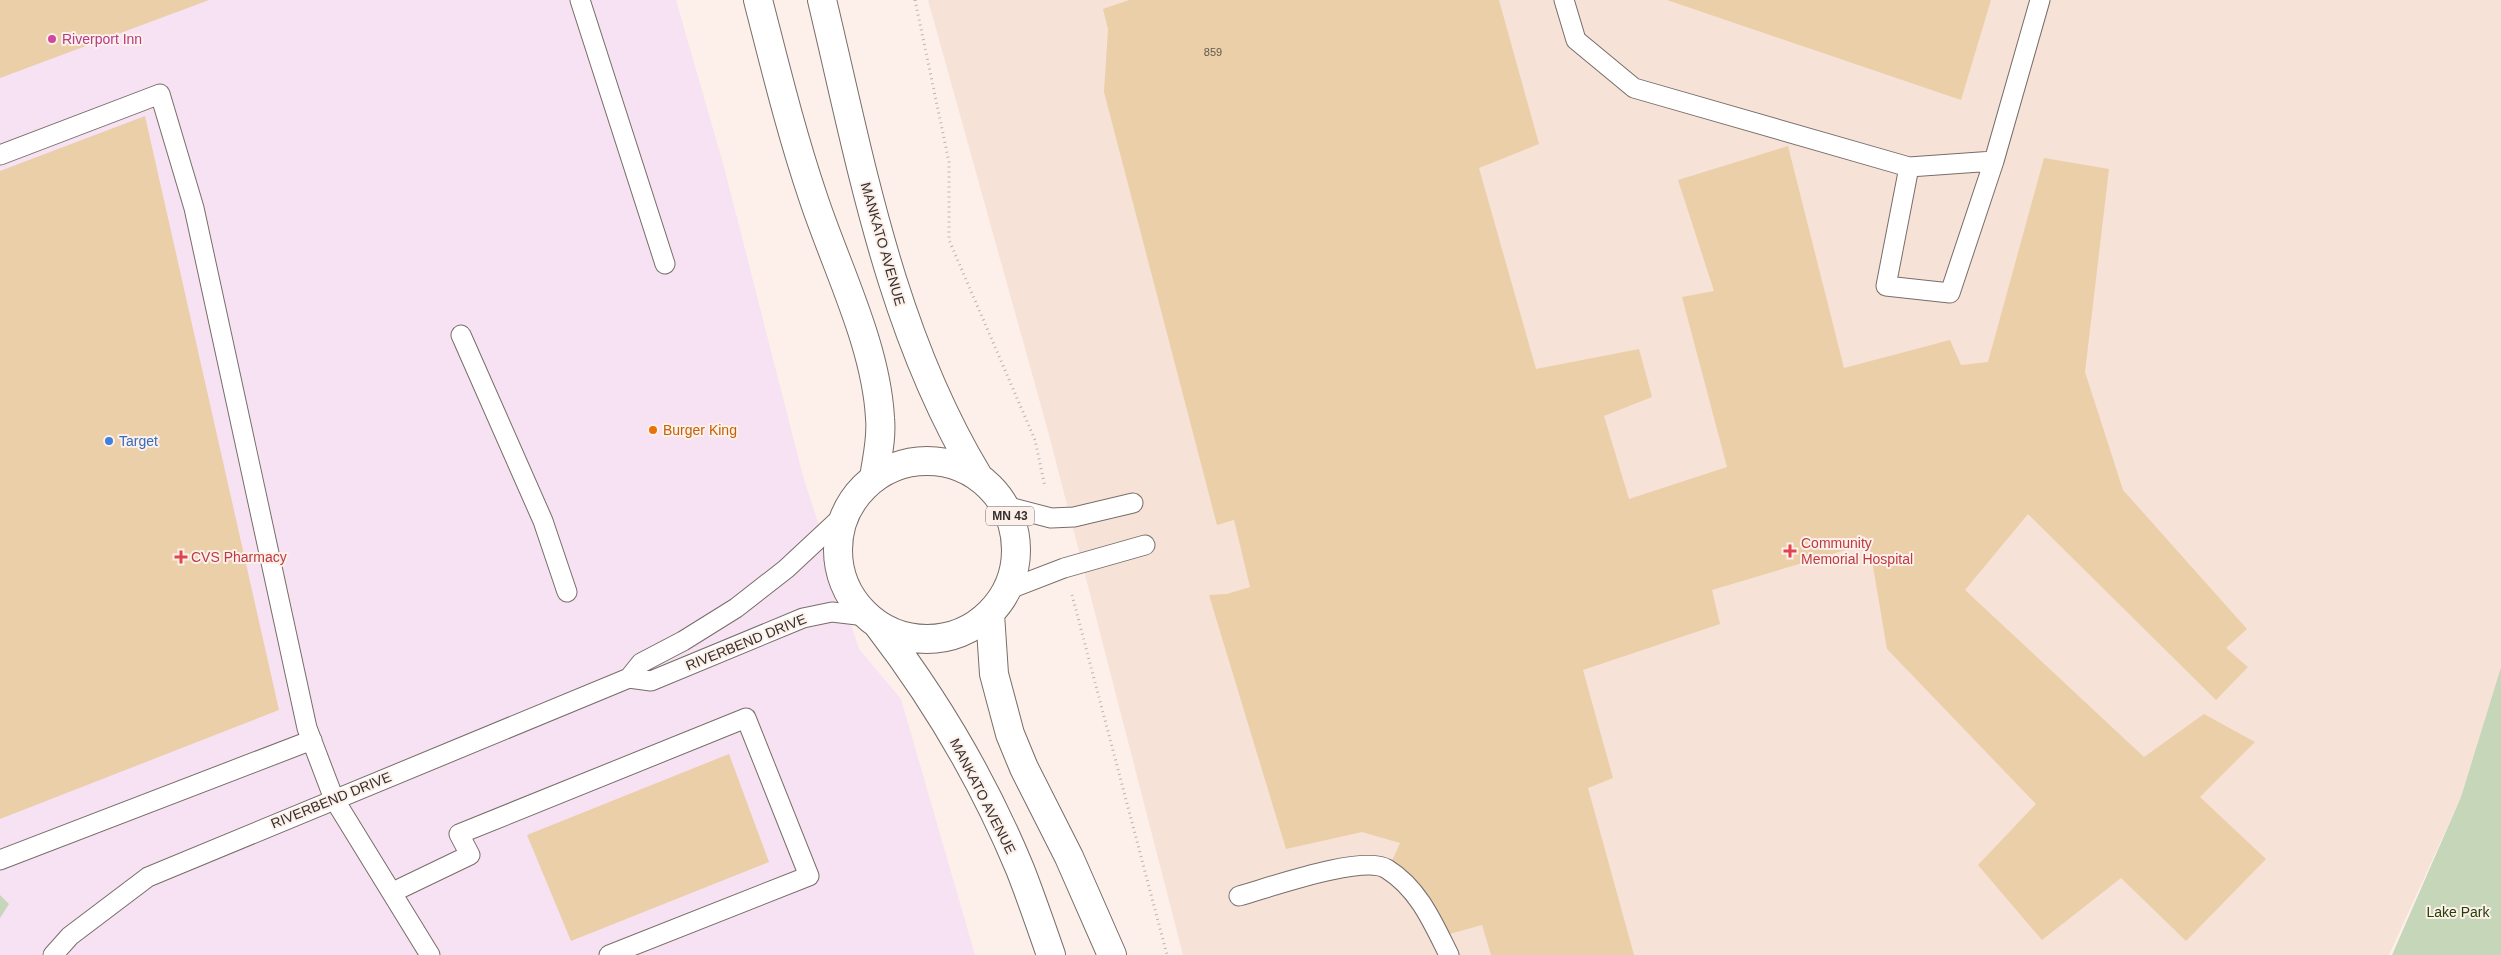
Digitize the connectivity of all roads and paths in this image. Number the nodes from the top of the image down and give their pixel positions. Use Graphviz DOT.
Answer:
graph roads {
  1 [pos="580,0"];
  2 [pos="758,0"];
  3 [pos="822,0"];
  4 [pos="915,0"];
  5 [pos="1564,0"];
  6 [pos="2040,0"];
  7 [pos="0,155"];
  8 [pos="1994,162"];
  9 [pos="1909,167"];
  10 [pos="665,264"];
  11 [pos="462,335"];
  12 [pos="978,476"];
  13 [pos="874,478"];
  14 [pos="1046,490"];
  15 [pos="1133,503"];
  16 [pos="1005,506"];
  17 [pos="845,514"];
  18 [pos="1145,545"];
  19 [pos="1007,590"];
  20 [pos="568,592"];
  21 [pos="1072,594"];
  22 [pos="990,614"];
  23 [pos="872,620"];
  24 [pos="629,678"];
  25 [pos="312,740"];
  26 [pos="334,799"];
  27 [pos="0,860"];
  28 [pos="393,892"];
  29 [pos="1239,896"];
  30 [pos="53,955"];
  31 [pos="430,955"];
  32 [pos="609,955"];
  33 [pos="1051,955"];
  34 [pos="1112,955"];
  35 [pos="1167,955"];
  36 [pos="1449,955"];
  1 -- 10 [label="lane"];
  2 -- 13 [label="main road"];
  3 -- 12 [label="main road, MANKATO AVENUE / MN 43"];
  4 -- 14 [label="path"];
  5 -- 9 [label="lane"];
  6 -- 8 [label="lane"];
  7 -- 25 [label="lane"];
  8 -- 9 [label="lane"];
  8 -- 9 [label="lane"];
  11 -- 20 [label="lane"];
  12 -- 13 [label="main road, MANKATO AVENUE / MN 43"];
  12 -- 16 [label="main road, MANKATO AVENUE / MN 43"];
  13 -- 17 [label="main road, MANKATO AVENUE / MN 43"];
  15 -- 16 [label="lane"];
  16 -- 19 [label="main road, MANKATO AVENUE / MN 43"];
  17 -- 23 [label="main road, MANKATO AVENUE / MN 43"];
  17 -- 24 [label="lane, RIVERBEND DRIVE"];
  18 -- 19 [label="lane"];
  19 -- 22 [label="main road, MANKATO AVENUE / MN 43"];
  21 -- 35 [label="path"];
  22 -- 23 [label="main road, MANKATO AVENUE / MN 43"];
  22 -- 34 [label="main road"];
  23 -- 24 [label="lane, RIVERBEND DRIVE"];
  23 -- 33 [label="main road, MANKATO AVENUE / MN 43"];
  24 -- 26 [label="lane, RIVERBEND DRIVE"];
  25 -- 26 [label="lane"];
  25 -- 27 [label="lane"];
  26 -- 28 [label="lane"];
  26 -- 30 [label="lane, RIVERBEND DRIVE"];
  28 -- 31 [label="lane"];
  28 -- 32 [label="lane"];
  29 -- 36 [label="lane"];
}
